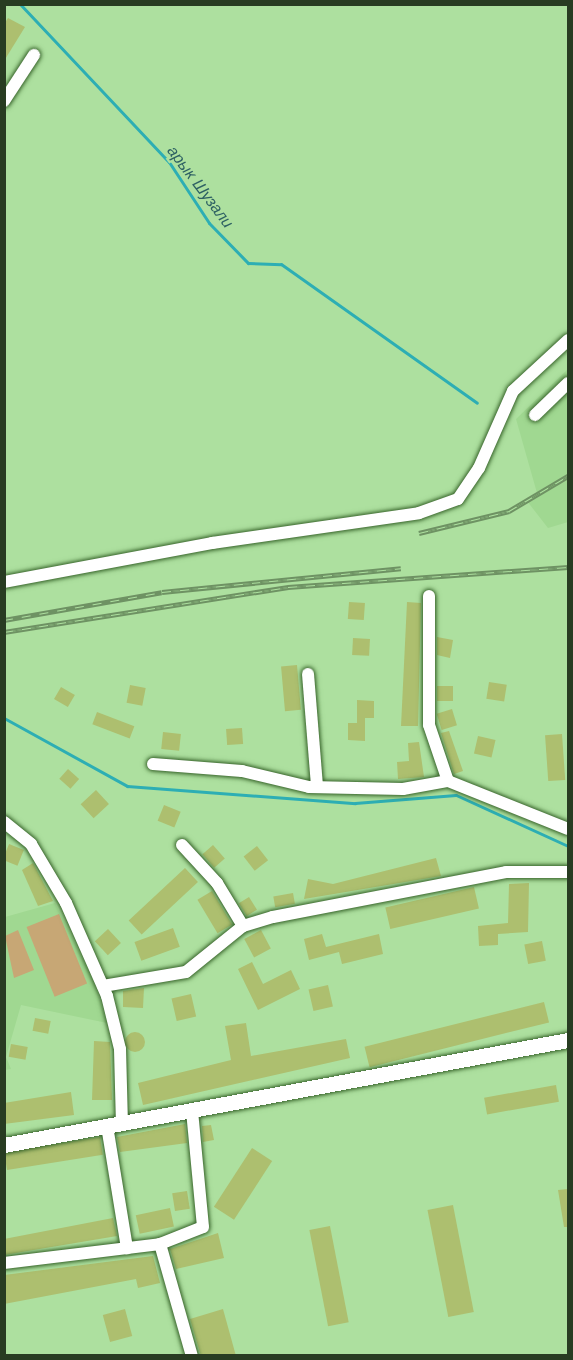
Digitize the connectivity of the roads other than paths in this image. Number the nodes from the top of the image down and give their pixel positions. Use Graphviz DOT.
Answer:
graph roads {
  1 [pos="34,56"];
  2 [pos="4,101"];
  3 [pos="568,340"];
  4 [pos="568,383"];
  5 [pos="536,415"];
  6 [pos="4,582"];
  7 [pos="429,596"];
  8 [pos="308,674"];
  9 [pos="153,765"];
  10 [pos="448,781"];
  11 [pos="317,787"];
  12 [pos="4,822"];
  13 [pos="568,829"];
  14 [pos="182,845"];
  15 [pos="568,872"];
  16 [pos="243,926"];
  17 [pos="102,986"];
  18 [pos="568,1040"];
  19 [pos="192,1111"];
  20 [pos="114,1124"];
  21 [pos="4,1144"];
  22 [pos="160,1244"];
  23 [pos="127,1248"];
  24 [pos="4,1263"];
  25 [pos="192,1356"];
  1 -- 2 [label="street"];
  3 -- 6 [label="street"];
  4 -- 5 [label="street"];
  7 -- 10 [label="street"];
  8 -- 11 [label="street"];
  9 -- 11 [label="street"];
  10 -- 11 [label="street"];
  10 -- 13 [label="street"];
  12 -- 17 [label="street"];
  14 -- 16 [label="street"];
  15 -- 16 [label="street"];
  16 -- 17 [label="street"];
  17 -- 20 [label="street"];
  18 -- 19 [label="main road"];
  19 -- 20 [label="main road"];
  19 -- 22 [label="street"];
  20 -- 21 [label="main road"];
  20 -- 23 [label="street"];
  22 -- 23 [label="street"];
  22 -- 25 [label="street"];
  23 -- 24 [label="street"];
}
